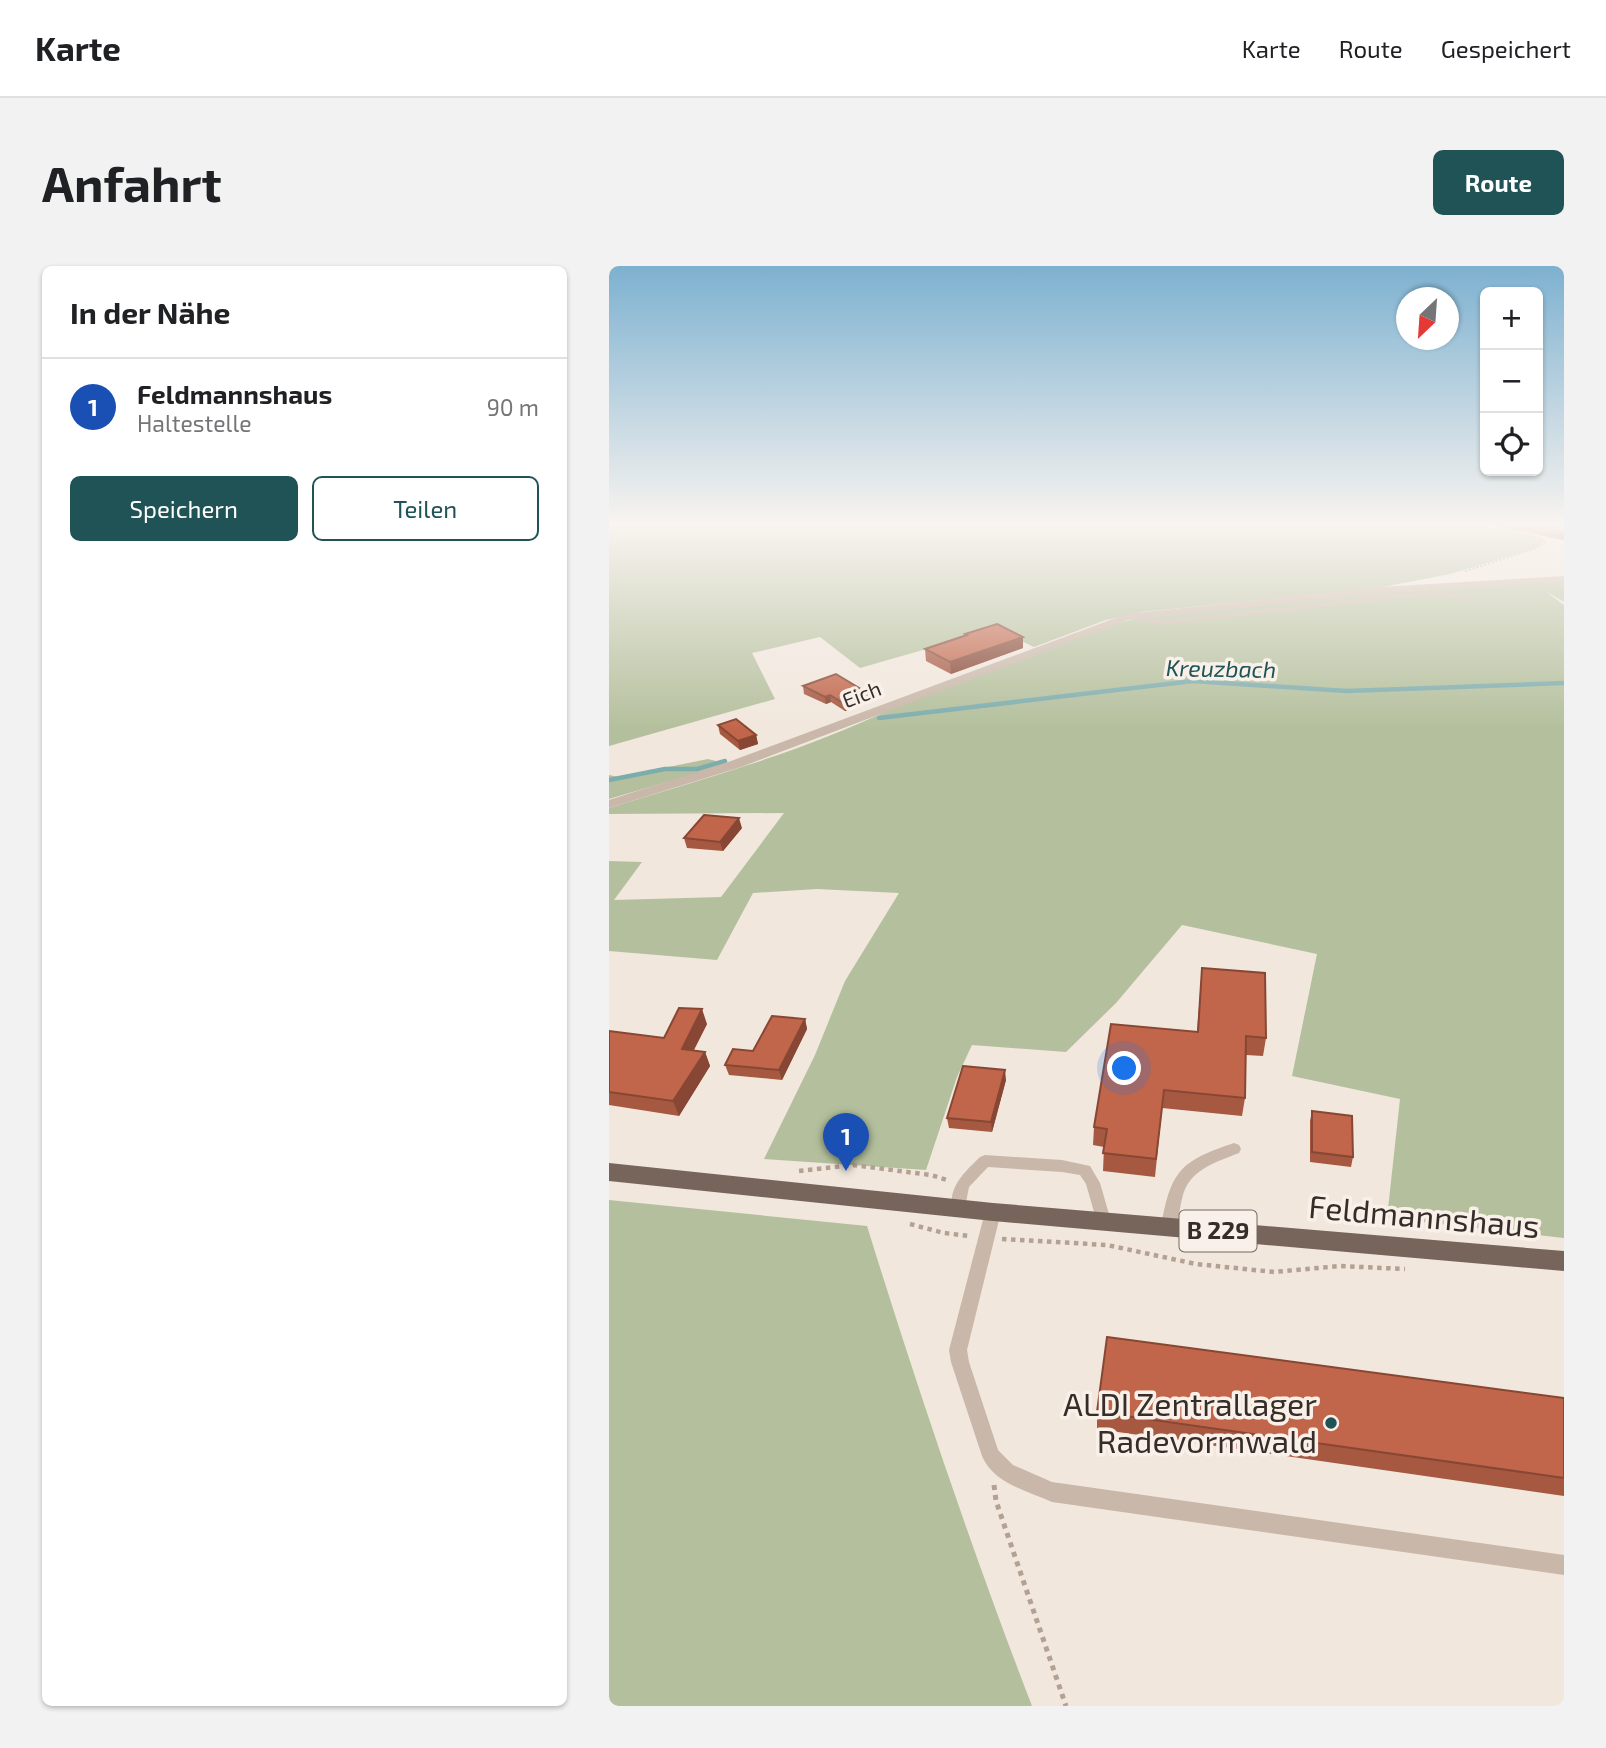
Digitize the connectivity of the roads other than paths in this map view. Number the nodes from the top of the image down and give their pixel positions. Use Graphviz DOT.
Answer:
graph roads {
  1 [pos="1341,594"];
  2 [pos="1438,594"];
  3 [pos="1443,594"];
  4 [pos="1470,598"];
  5 [pos="1126,617"];
  6 [pos="609,804"];
  7 [pos="1234,1149"];
  8 [pos="609,1172"];
  9 [pos="958,1208"];
  10 [pos="993,1212"];
  11 [pos="1103,1221"];
  12 [pos="1169,1227"];
  13 [pos="1564,1261"];
  14 [pos="1564,1566"];
  1 -- 5 [label="street, Eich"];
  2 -- 5 [label="lane"];
  3 -- 4 [label="lane"];
  5 -- 6 [label="street, Eich"];
  7 -- 12 [label="lane"];
  8 -- 9 [label="main road, Feldmannshaus / B 229"];
  9 -- 10 [label="main road, Feldmannshaus / B 229"];
  9 -- 11 [label="lane"];
  10 -- 11 [label="main road, Feldmannshaus / B 229"];
  10 -- 14 [label="lane"];
  11 -- 12 [label="main road, Feldmannshaus / B 229"];
  12 -- 13 [label="main road, Feldmannshaus / B 229"];
}
